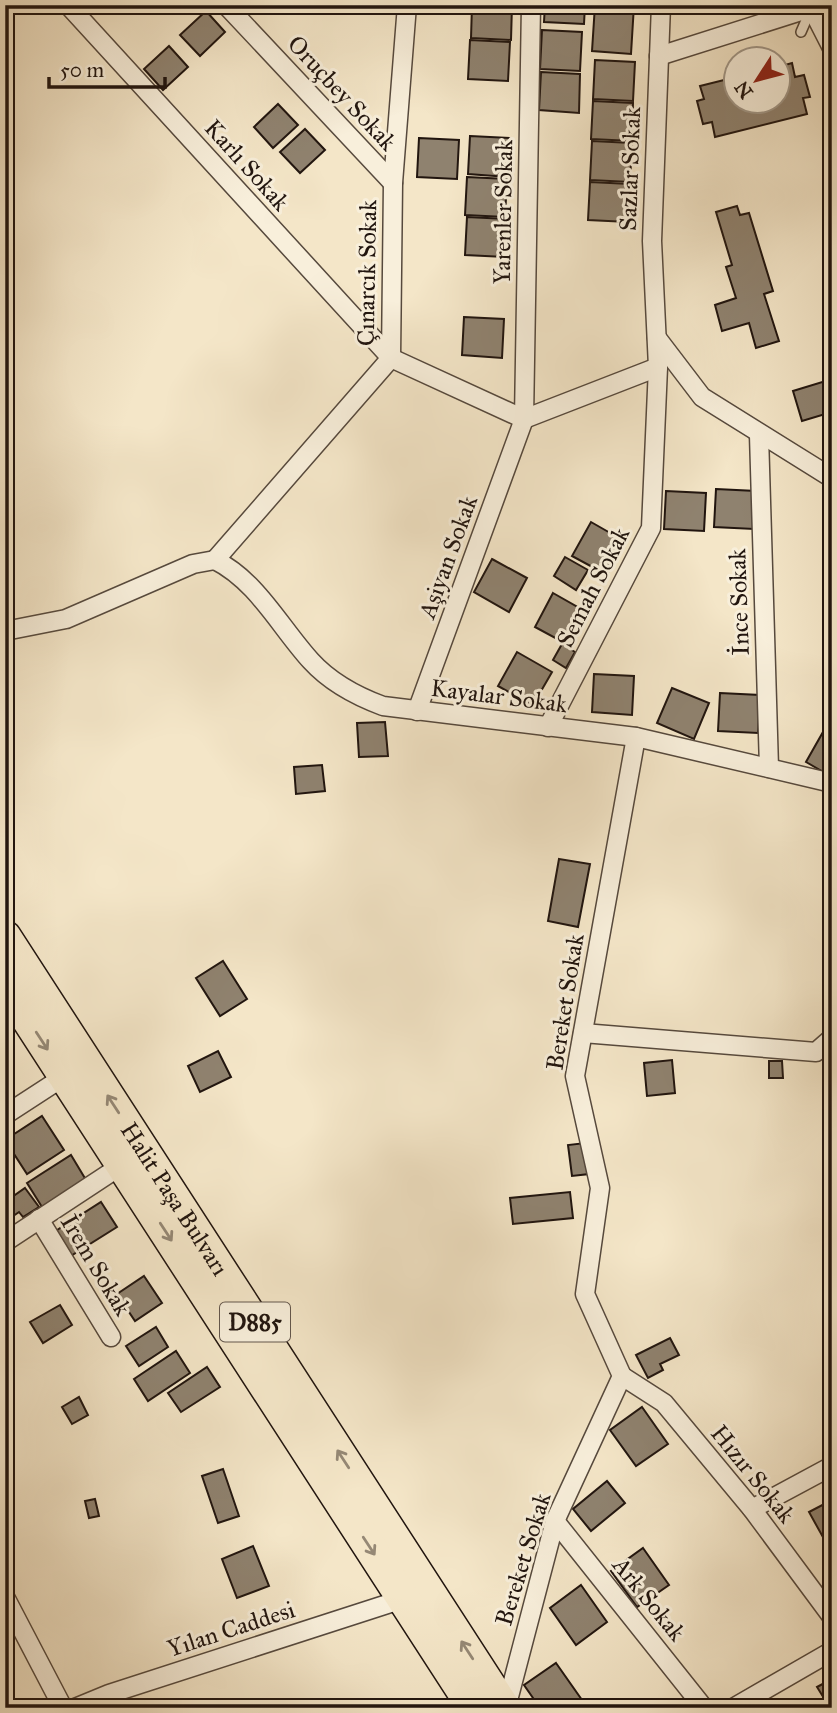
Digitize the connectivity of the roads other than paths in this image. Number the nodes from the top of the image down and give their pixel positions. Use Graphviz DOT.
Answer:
graph roads {
  1 [pos="68,5"];
  2 [pos="226,5"];
  3 [pos="407,5"];
  4 [pos="531,5"];
  5 [pos="661,5"];
  6 [pos="814,6"];
  7 [pos="801,32"];
  8 [pos="832,48"];
  9 [pos="659,56"];
  10 [pos="393,183"];
  11 [pos="655,335"];
  12 [pos="391,358"];
  13 [pos="658,366"];
  14 [pos="524,419"];
  15 [pos="765,430"];
  16 [pos="832,478"];
  17 [pos="215,560"];
  18 [pos="5,631"];
  19 [pos="417,711"];
  20 [pos="548,727"];
  21 [pos="636,737"];
  22 [pos="769,768"];
  23 [pos="832,783"];
  24 [pos="5,937"];
  25 [pos="5,984"];
  26 [pos="583,1033"];
  27 [pos="832,1038"];
  28 [pos="65,1076"];
  29 [pos="5,1115"];
  30 [pos="122,1165"];
  31 [pos="39,1219"];
  32 [pos="5,1242"];
  33 [pos="111,1337"];
  34 [pos="622,1376"];
  35 [pos="832,1466"];
  36 [pos="752,1509"];
  37 [pos="555,1521"];
  38 [pos="5,1598"];
  39 [pos="403,1599"];
  40 [pos="832,1617"];
  41 [pos="832,1651"];
  42 [pos="466,1705"];
  43 [pos="63,1708"];
  44 [pos="75,1708"];
  45 [pos="505,1708"];
  46 [pos="704,1708"];
  47 [pos="733,1708"];
  1 -- 12 [label="street, Karlı Sokak"];
  2 -- 10 [label="street, Oruçbey Sokak"];
  3 -- 10 [label="street, Çınarcık Sokak"];
  4 -- 14 [label="street, Yarenler Sokak"];
  5 -- 9 [label="street, Sazlar Sokak"];
  6 -- 7 [label="lane"];
  6 -- 8 [label="street"];
  6 -- 9 [label="street"];
  9 -- 11 [label="street, Sazlar Sokak"];
  10 -- 12 [label="street, Çınarcık Sokak"];
  11 -- 13 [label="street, Semah Sokak"];
  11 -- 15 [label="street"];
  12 -- 14 [label="street"];
  12 -- 17 [label="street, Çınarcık Sokak"];
  13 -- 14 [label="street"];
  13 -- 20 [label="street, Semah Sokak"];
  14 -- 19 [label="street, Aşiyan Sokak"];
  15 -- 16 [label="street"];
  15 -- 22 [label="street, İnce Sokak"];
  17 -- 18 [label="street"];
  17 -- 19 [label="street, Kayalar Sokak"];
  19 -- 20 [label="street, Kayalar Sokak"];
  20 -- 21 [label="street, Kayalar Sokak"];
  21 -- 22 [label="street, Kayalar Sokak"];
  21 -- 26 [label="street, Bereket Sokak"];
  22 -- 23 [label="street, Kayalar Sokak"];
  45 -- 24 [label="highway, Halit Paşa Bulvarı / D885, one-way"];
  25 -- 28 [label="highway, Halit Paşa Bulvarı / D885, one-way"];
  26 -- 27 [label="street"];
  26 -- 34 [label="street, Bereket Sokak"];
  28 -- 29 [label="street"];
  28 -- 30 [label="highway, Halit Paşa Bulvarı / D885"];
  30 -- 31 [label="street"];
  30 -- 39 [label="highway, Halit Paşa Bulvarı / D885, one-way"];
  31 -- 32 [label="street"];
  31 -- 33 [label="street, İrem Sokak"];
  34 -- 36 [label="street, Hızır Sokak"];
  34 -- 37 [label="street, Bereket Sokak"];
  35 -- 36 [label="street"];
  36 -- 40 [label="street, Hızır Sokak"];
  37 -- 45 [label="street, Bereket Sokak"];
  37 -- 46 [label="street, Ark Sokak"];
  38 -- 43 [label="street"];
  39 -- 42 [label="highway, Halit Paşa Bulvarı / D885"];
  39 -- 44 [label="street, Yılan Caddesi"];
  41 -- 47 [label="street"];
}
